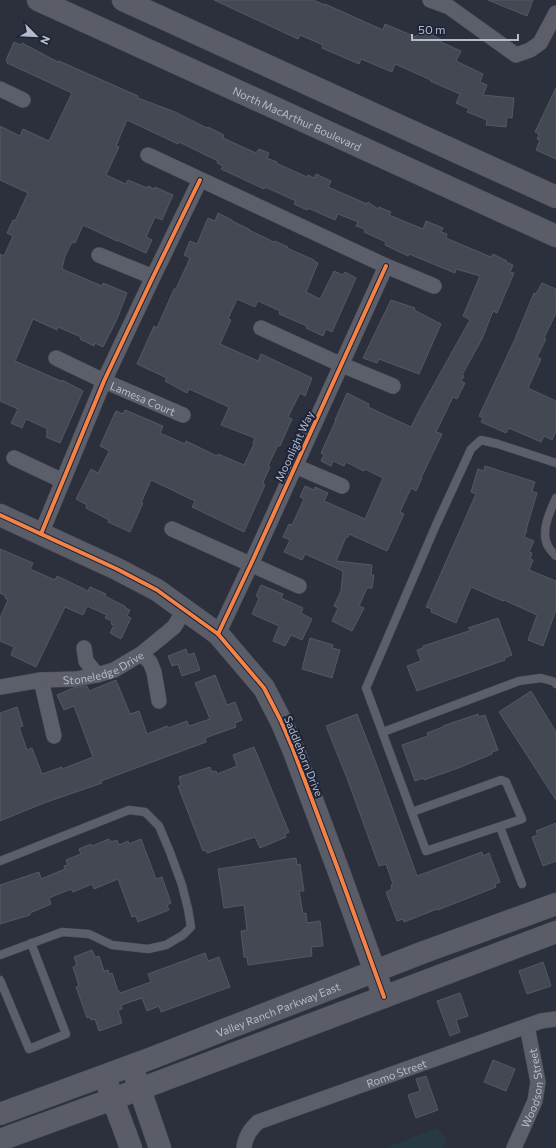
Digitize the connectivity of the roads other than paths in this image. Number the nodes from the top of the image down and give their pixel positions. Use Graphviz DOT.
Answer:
graph roads {
  1 [pos="38,0"];
  2 [pos="123,0"];
  3 [pos="430,0"];
  4 [pos="556,13"];
  5 [pos="0,89"];
  6 [pos="23,100"];
  7 [pos="148,155"];
  8 [pos="200,180"];
  9 [pos="556,196"];
  10 [pos="556,236"];
  11 [pos="99,255"];
  12 [pos="386,266"];
  13 [pos="153,276"];
  14 [pos="434,286"];
  15 [pos="261,328"];
  16 [pos="56,358"];
  17 [pos="342,365"];
  18 [pos="104,381"];
  19 [pos="393,386"];
  20 [pos="183,415"];
  21 [pos="14,458"];
  22 [pos="556,463"];
  23 [pos="295,466"];
  24 [pos="63,481"];
  25 [pos="342,486"];
  26 [pos="556,498"];
  27 [pos="0,515"];
  28 [pos="172,529"];
  29 [pos="41,534"];
  30 [pos="556,556"];
  31 [pos="251,564"];
  32 [pos="299,586"];
  33 [pos="185,609"];
  34 [pos="218,634"];
  35 [pos="84,648"];
  36 [pos="141,654"];
  37 [pos="97,675"];
  38 [pos="41,680"];
  39 [pos="556,682"];
  40 [pos="0,687"];
  41 [pos="159,701"];
  42 [pos="383,732"];
  43 [pos="54,736"];
  44 [pos="412,812"];
  45 [pos="500,827"];
  46 [pos="0,861"];
  47 [pos="522,884"];
  48 [pos="556,904"];
  49 [pos="556,932"];
  50 [pos="31,943"];
  51 [pos="0,955"];
  52 [pos="374,971"];
  53 [pos="0,980"];
  54 [pos="384,997"];
  55 [pos="556,1019"];
  56 [pos="527,1026"];
  57 [pos="131,1066"];
  58 [pos="104,1076"];
  59 [pos="140,1089"];
  60 [pos="113,1099"];
  61 [pos="0,1114"];
  62 [pos="0,1140"];
  63 [pos="244,1144"];
  64 [pos="131,1148"];
  65 [pos="160,1148"];
  66 [pos="514,1148"];
  1 -- 10 [label="main road, North MacArthur Boulevard"];
  2 -- 9 [label="main road"];
  3 -- 4 [label="street"];
  5 -- 6 [label="street"];
  7 -- 8 [label="street"];
  8 -- 12 [label="street"];
  8 -- 13 [label="street"];
  11 -- 13 [label="street"];
  12 -- 14 [label="street"];
  12 -- 17 [label="street, Moonlight Way"];
  13 -- 18 [label="street"];
  15 -- 17 [label="street"];
  16 -- 18 [label="street, Lamesa Court"];
  17 -- 19 [label="street"];
  17 -- 23 [label="street, Moonlight Way"];
  18 -- 20 [label="street, Lamesa Court"];
  18 -- 24 [label="street"];
  21 -- 24 [label="street"];
  22 -- 42 [label="lane"];
  23 -- 25 [label="street"];
  23 -- 31 [label="street, Moonlight Way"];
  24 -- 29 [label="street"];
  26 -- 30 [label="lane"];
  27 -- 29 [label="main road, Saddlehorn Drive"];
  28 -- 31 [label="street"];
  29 -- 33 [label="main road, Saddlehorn Drive"];
  31 -- 32 [label="street"];
  31 -- 34 [label="street, Moonlight Way"];
  33 -- 34 [label="main road, Saddlehorn Drive"];
  33 -- 36 [label="street, Stoneledge Drive"];
  34 -- 52 [label="main road, Saddlehorn Drive"];
  35 -- 37 [label="street"];
  36 -- 37 [label="street, Stoneledge Drive"];
  36 -- 41 [label="street"];
  37 -- 38 [label="street, Stoneledge Drive"];
  38 -- 40 [label="street, Stoneledge Drive"];
  38 -- 43 [label="street"];
  39 -- 42 [label="lane"];
  42 -- 44 [label="lane"];
  44 -- 45 [label="lane"];
  44 -- 45 [label="lane"];
  45 -- 47 [label="lane"];
  46 -- 50 [label="lane"];
  48 -- 52 [label="main road, Valley Ranch Parkway East"];
  49 -- 54 [label="main road"];
  50 -- 51 [label="lane"];
  50 -- 53 [label="lane"];
  52 -- 54 [label="main road, Saddlehorn Drive"];
  52 -- 57 [label="main road, Valley Ranch Parkway East"];
  54 -- 59 [label="main road"];
  55 -- 56 [label="street, Romo Street"];
  56 -- 63 [label="street, Romo Street"];
  56 -- 66 [label="street, Woodson Street"];
  57 -- 58 [label="main road, Valley Ranch Parkway East"];
  57 -- 59 [label="main road"];
  58 -- 60 [label="main road"];
  58 -- 61 [label="main road, Valley Ranch Parkway East"];
  59 -- 60 [label="main road"];
  59 -- 65 [label="main road"];
  60 -- 62 [label="main road"];
  60 -- 64 [label="main road"];
}
